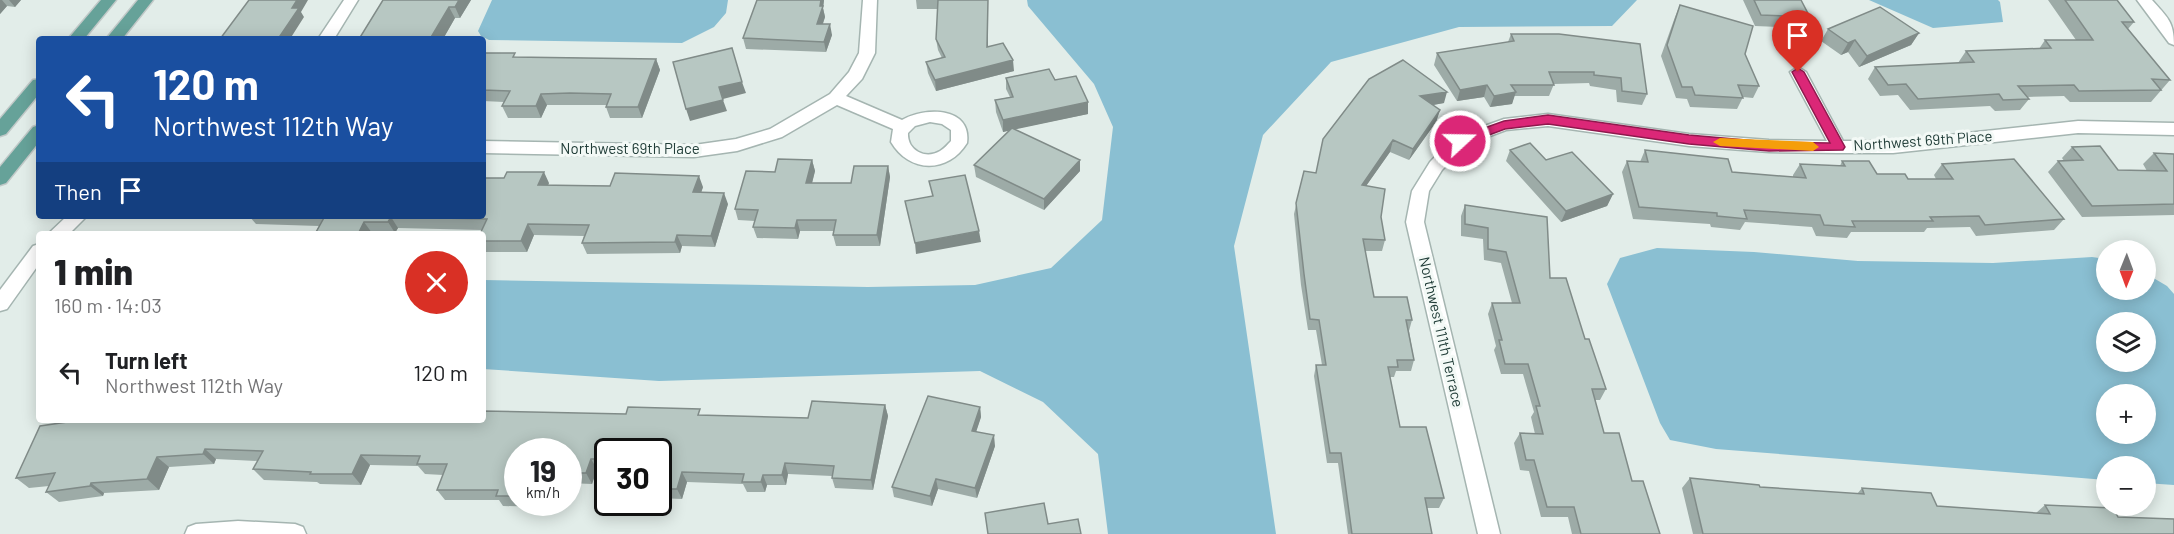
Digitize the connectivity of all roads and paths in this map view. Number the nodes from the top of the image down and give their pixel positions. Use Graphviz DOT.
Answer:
graph roads {
  1 [pos="109,0"];
  2 [pos="146,0"];
  3 [pos="351,0"];
  4 [pos="870,0"];
  5 [pos="2144,0"];
  6 [pos="79,36"];
  7 [pos="116,36"];
  8 [pos="328,36"];
  9 [pos="2174,40"];
  10 [pos="1798,72"];
  11 [pos="36,88"];
  12 [pos="836,98"];
  13 [pos="904,127"];
  14 [pos="2174,129"];
  15 [pos="0,130"];
  16 [pos="36,135"];
  17 [pos="1460,141"];
  18 [pos="486,147"];
  19 [pos="1838,147"];
  20 [pos="0,179"];
  21 [pos="74,219"];
  22 [pos="60,231"];
  23 [pos="36,255"];
  24 [pos="0,304"];
  25 [pos="196,534"];
  26 [pos="295,534"];
  27 [pos="1489,534"];
  1 -- 6 [label="main road"];
  2 -- 7 [label="main road"];
  3 -- 8 [label="street"];
  4 -- 12 [label="street, Northwest 69th Place"];
  5 -- 9 [label="street"];
  10 -- 19 [label="street"];
  11 -- 15 [label="main road"];
  12 -- 13 [label="street"];
  12 -- 18 [label="street, Northwest 69th Place"];
  14 -- 19 [label="street, Northwest 69th Place"];
  16 -- 20 [label="main road"];
  17 -- 19 [label="street, Northwest 69th Place"];
  17 -- 27 [label="street, Northwest 111th Terrace"];
  21 -- 22 [label="street"];
  23 -- 24 [label="street"];
  25 -- 26 [label="street"];
}
